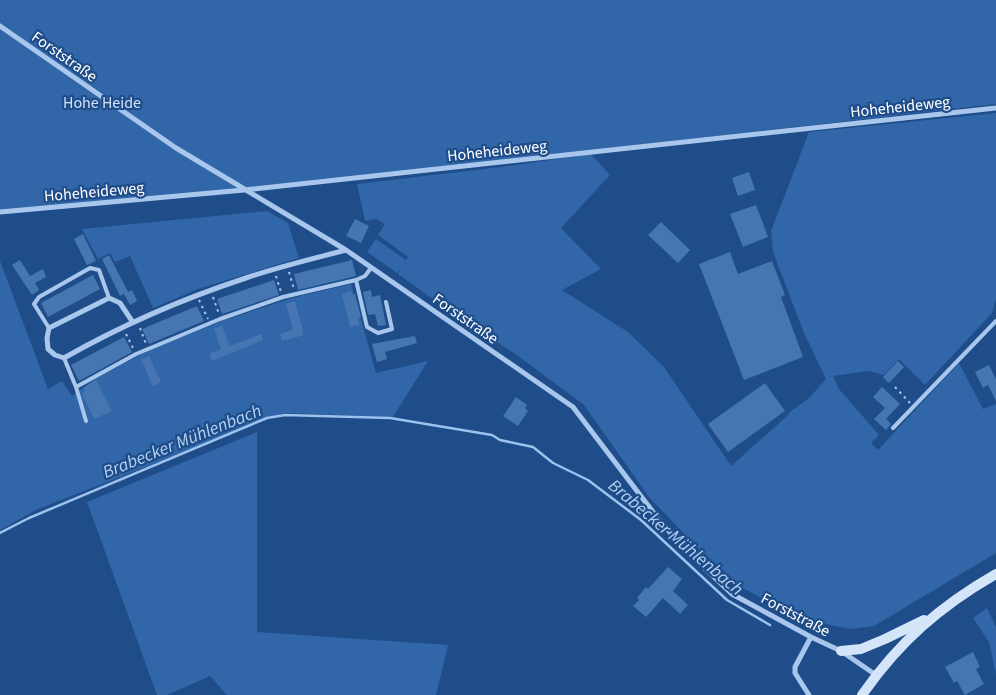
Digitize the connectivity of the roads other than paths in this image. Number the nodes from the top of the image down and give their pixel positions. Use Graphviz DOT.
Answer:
graph roads {
  1 [pos="0,26"];
  2 [pos="996,108"];
  3 [pos="244,190"];
  4 [pos="0,212"];
  5 [pos="346,250"];
  6 [pos="372,268"];
  7 [pos="356,280"];
  8 [pos="109,298"];
  9 [pos="386,302"];
  10 [pos="134,320"];
  11 [pos="996,321"];
  12 [pos="49,328"];
  13 [pos="64,358"];
  14 [pos="76,387"];
  15 [pos="86,421"];
  16 [pos="893,428"];
  17 [pos="996,574"];
  18 [pos="934,615"];
  19 [pos="811,638"];
  20 [pos="841,651"];
  21 [pos="876,675"];
  22 [pos="809,695"];
  23 [pos="862,695"];
  1 -- 3 [label="street, Forststraße"];
  2 -- 3 [label="street, Hoheheideweg"];
  3 -- 4 [label="street, Hoheheideweg"];
  3 -- 5 [label="street, Forststraße"];
  5 -- 6 [label="street, Forststraße"];
  5 -- 10 [label="street"];
  6 -- 7 [label="lane"];
  6 -- 19 [label="street, Forststraße"];
  7 -- 9 [label="lane"];
  7 -- 14 [label="lane"];
  8 -- 10 [label="street"];
  8 -- 12 [label="street"];
  8 -- 12 [label="lane"];
  10 -- 13 [label="street"];
  11 -- 16 [label="lane"];
  12 -- 13 [label="street"];
  13 -- 14 [label="lane"];
  14 -- 15 [label="lane"];
  17 -- 18 [label="main road"];
  18 -- 20 [label="main road"];
  18 -- 21 [label="main road"];
  19 -- 20 [label="street, Forststraße"];
  19 -- 22 [label="street"];
  20 -- 21 [label="street, Forststraße"];
  21 -- 23 [label="main road"];
}
